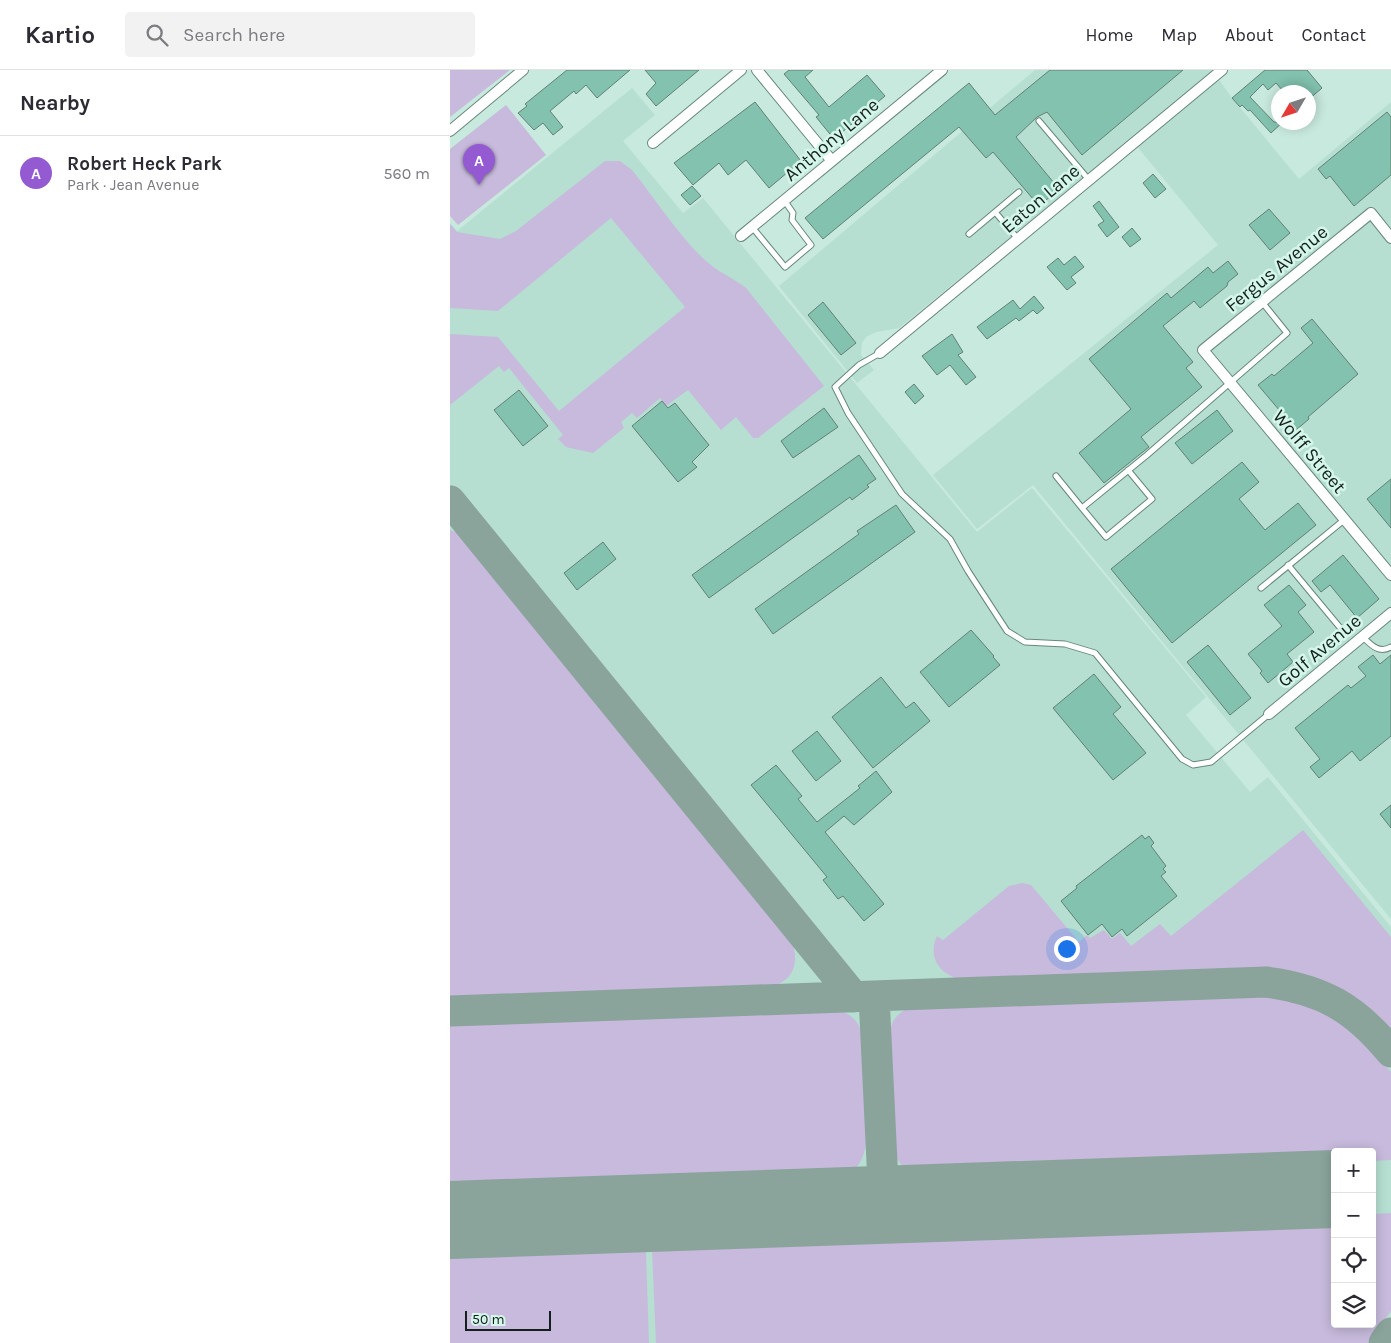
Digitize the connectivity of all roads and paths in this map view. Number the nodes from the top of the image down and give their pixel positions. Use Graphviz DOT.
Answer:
graph roads {
  1 [pos="523,70"];
  2 [pos="741,70"];
  3 [pos="757,70"];
  4 [pos="942,70"];
  5 [pos="1222,70"];
  6 [pos="1039,121"];
  7 [pos="450,131"];
  8 [pos="653,143"];
  9 [pos="832,161"];
  10 [pos="1089,181"];
  11 [pos="1019,192"];
  12 [pos="784,200"];
  13 [pos="996,212"];
  14 [pos="752,227"];
  15 [pos="969,234"];
  16 [pos="741,236"];
  17 [pos="1391,238"];
  18 [pos="1018,239"];
  19 [pos="1262,302"];
  20 [pos="1203,350"];
  21 [pos="880,353"];
  22 [pos="1230,382"];
  23 [pos="1128,470"];
  24 [pos="1056,476"];
  25 [pos="1082,508"];
  26 [pos="1344,519"];
  27 [pos="1288,565"];
  28 [pos="1391,575"];
  29 [pos="1261,588"];
  30 [pos="1391,614"];
  31 [pos="1342,630"];
  32 [pos="1363,637"];
  33 [pos="1391,646"];
  34 [pos="1269,714"];
  1 -- 7 [label="street"];
  2 -- 8 [label="street"];
  3 -- 9 [label="street"];
  4 -- 9 [label="street, Anthony Lane"];
  5 -- 10 [label="street, Eaton Lane"];
  6 -- 10 [label="lane"];
  9 -- 12 [label="street, Anthony Lane"];
  10 -- 18 [label="street, Eaton Lane"];
  11 -- 13 [label="lane"];
  12 -- 14 [label="street, Anthony Lane"];
  12 -- 14 [label="lane"];
  13 -- 15 [label="lane"];
  13 -- 18 [label="lane"];
  14 -- 16 [label="street, Anthony Lane"];
  17 -- 19 [label="street, Fergus Avenue"];
  18 -- 21 [label="street, Eaton Lane"];
  19 -- 20 [label="street, Fergus Avenue"];
  19 -- 22 [label="lane"];
  20 -- 22 [label="street, Wolff Street"];
  21 -- 34 [label="lane"];
  22 -- 23 [label="lane"];
  22 -- 26 [label="street, Wolff Street"];
  23 -- 25 [label="lane"];
  23 -- 25 [label="lane"];
  24 -- 25 [label="lane"];
  26 -- 27 [label="lane"];
  26 -- 28 [label="street, Wolff Street"];
  27 -- 29 [label="lane"];
  27 -- 31 [label="lane"];
  30 -- 32 [label="street, Golf Avenue"];
  32 -- 33 [label="lane"];
  32 -- 34 [label="street, Golf Avenue"];
}
